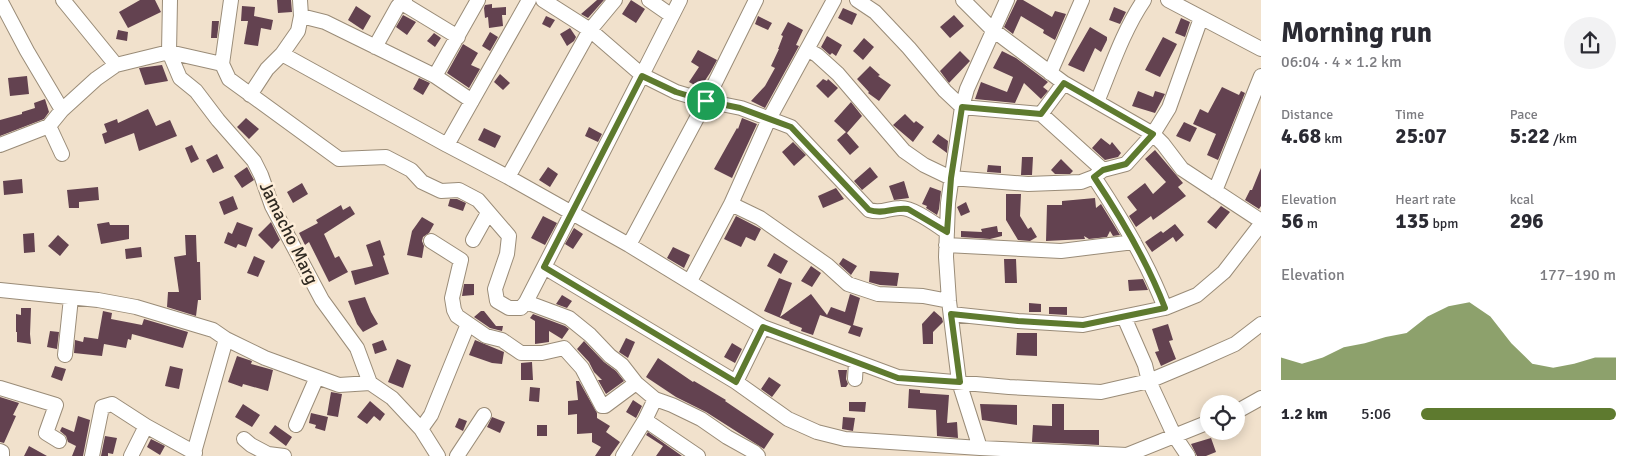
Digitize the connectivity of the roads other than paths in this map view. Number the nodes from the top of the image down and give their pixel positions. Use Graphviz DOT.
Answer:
graph roads {
  1 [pos="0,0"];
  2 [pos="63,0"];
  3 [pos="170,0"];
  4 [pos="231,0"];
  5 [pos="300,0"];
  6 [pos="478,0"];
  7 [pos="529,0"];
  8 [pos="615,0"];
  9 [pos="649,0"];
  10 [pos="680,0"];
  11 [pos="756,0"];
  12 [pos="834,0"];
  13 [pos="857,0"];
  14 [pos="963,0"];
  15 [pos="1007,0"];
  16 [pos="1082,0"];
  17 [pos="1144,0"];
  18 [pos="1168,0"];
  19 [pos="403,1"];
  20 [pos="550,2"];
  21 [pos="301,16"];
  22 [pos="672,16"];
  23 [pos="1201,18"];
  24 [pos="590,30"];
  25 [pos="993,30"];
  26 [pos="458,37"];
  27 [pos="375,47"];
  28 [pos="1261,49"];
  29 [pos="808,50"];
  30 [pos="169,52"];
  31 [pos="282,54"];
  32 [pos="222,64"];
  33 [pos="116,65"];
  34 [pos="1050,73"];
  35 [pos="435,76"];
  36 [pos="642,76"];
  37 [pos="1261,76"];
  38 [pos="1064,83"];
  39 [pos="250,95"];
  40 [pos="472,100"];
  41 [pos="706,101"];
  42 [pos="1097,102"];
  43 [pos="962,107"];
  44 [pos="62,110"];
  45 [pos="1041,114"];
  46 [pos="769,120"];
  47 [pos="48,126"];
  48 [pos="1153,134"];
  49 [pos="0,145"];
  50 [pos="448,145"];
  51 [pos="62,154"];
  52 [pos="1098,174"];
  53 [pos="508,177"];
  54 [pos="951,178"];
  55 [pos="1215,191"];
  56 [pos="731,204"];
  57 [pos="488,213"];
  58 [pos="571,214"];
  59 [pos="1261,222"];
  60 [pos="946,238"];
  61 [pos="431,240"];
  62 [pos="473,240"];
  63 [pos="1134,242"];
  64 [pos="629,245"];
  65 [pos="544,267"];
  66 [pos="690,281"];
  67 [pos="0,290"];
  68 [pos="72,298"];
  69 [pos="526,302"];
  70 [pos="950,307"];
  71 [pos="1165,308"];
  72 [pos="1124,317"];
  73 [pos="468,324"];
  74 [pos="1261,324"];
  75 [pos="763,327"];
  76 [pos="226,339"];
  77 [pos="64,355"];
  78 [pos="856,362"];
  79 [pos="317,377"];
  80 [pos="855,379"];
  81 [pos="736,382"];
  82 [pos="960,382"];
  83 [pos="1149,382"];
  84 [pos="370,383"];
  85 [pos="636,383"];
  86 [pos="0,388"];
  87 [pos="1261,398"];
  88 [pos="655,399"];
  89 [pos="1245,407"];
  90 [pos="484,415"];
  91 [pos="645,420"];
  92 [pos="296,425"];
  93 [pos="1200,425"];
  94 [pos="146,426"];
  95 [pos="421,429"];
  96 [pos="1174,435"];
  97 [pos="244,439"];
  98 [pos="59,441"];
  99 [pos="0,451"];
  100 [pos="985,451"];
  101 [pos="194,454"];
  102 [pos="2,456"];
  103 [pos="92,456"];
  104 [pos="131,456"];
  105 [pos="284,456"];
  106 [pos="438,456"];
  107 [pos="456,456"];
  108 [pos="623,456"];
  109 [pos="698,456"];
  110 [pos="758,456"];
  111 [pos="1188,456"];
  1 -- 44 [label="street"];
  2 -- 33 [label="street"];
  3 -- 30 [label="street, Jamacho Marg"];
  4 -- 32 [label="street"];
  5 -- 21 [label="street"];
  6 -- 26 [label="street"];
  7 -- 40 [label="street"];
  8 -- 24 [label="street"];
  9 -- 22 [label="street"];
  10 -- 22 [label="street"];
  11 -- 41 [label="street"];
  12 -- 29 [label="street"];
  13 -- 43 [label="street"];
  14 -- 25 [label="street"];
  15 -- 25 [label="street"];
  16 -- 34 [label="street"];
  17 -- 42 [label="street"];
  18 -- 23 [label="street"];
  19 -- 26 [label="street"];
  19 -- 27 [label="street"];
  20 -- 24 [label="street"];
  21 -- 27 [label="street"];
  21 -- 31 [label="street"];
  22 -- 36 [label="street"];
  23 -- 28 [label="street"];
  23 -- 48 [label="street"];
  24 -- 36 [label="street"];
  24 -- 53 [label="street"];
  25 -- 34 [label="street"];
  25 -- 43 [label="street"];
  26 -- 35 [label="street"];
  27 -- 35 [label="street"];
  29 -- 46 [label="street"];
  29 -- 54 [label="street"];
  30 -- 32 [label="street"];
  30 -- 33 [label="street"];
  30 -- 84 [label="street, Jamacho Marg"];
  31 -- 39 [label="street"];
  31 -- 50 [label="street"];
  32 -- 39 [label="street"];
  33 -- 44 [label="street"];
  34 -- 38 [label="street"];
  35 -- 40 [label="street"];
  36 -- 41 [label="street"];
  36 -- 58 [label="street"];
  37 -- 55 [label="street"];
  38 -- 42 [label="street"];
  38 -- 45 [label="street"];
  39 -- 57 [label="street"];
  40 -- 50 [label="street"];
  41 -- 46 [label="street"];
  41 -- 64 [label="street"];
  42 -- 48 [label="street"];
  43 -- 45 [label="street"];
  43 -- 54 [label="street"];
  44 -- 47 [label="street"];
  45 -- 52 [label="street"];
  46 -- 56 [label="street"];
  46 -- 60 [label="street"];
  47 -- 49 [label="street"];
  47 -- 51 [label="street"];
  48 -- 52 [label="street"];
  48 -- 55 [label="street"];
  50 -- 53 [label="street"];
  52 -- 54 [label="street"];
  52 -- 63 [label="street"];
  53 -- 58 [label="street"];
  54 -- 60 [label="street"];
  55 -- 59 [label="street"];
  56 -- 66 [label="street"];
  56 -- 70 [label="street"];
  57 -- 62 [label="street"];
  57 -- 69 [label="street"];
  58 -- 64 [label="street"];
  58 -- 65 [label="street"];
  59 -- 71 [label="street"];
  60 -- 63 [label="street"];
  60 -- 70 [label="street"];
  61 -- 73 [label="street"];
  63 -- 71 [label="street"];
  64 -- 66 [label="street"];
  65 -- 69 [label="street"];
  65 -- 81 [label="street"];
  66 -- 75 [label="street"];
  67 -- 68 [label="street"];
  68 -- 76 [label="street"];
  68 -- 77 [label="street"];
  69 -- 85 [label="street"];
  70 -- 72 [label="street"];
  70 -- 82 [label="street"];
  71 -- 72 [label="street"];
  72 -- 83 [label="street"];
  73 -- 85 [label="street"];
  73 -- 95 [label="street"];
  74 -- 83 [label="street"];
  75 -- 78 [label="street"];
  75 -- 81 [label="street"];
  76 -- 79 [label="street"];
  76 -- 101 [label="street"];
  78 -- 80 [label="street"];
  78 -- 82 [label="street"];
  79 -- 84 [label="street"];
  79 -- 92 [label="street"];
  81 -- 100 [label="street"];
  82 -- 83 [label="street"];
  82 -- 100 [label="street"];
  83 -- 96 [label="street"];
  84 -- 95 [label="street"];
  85 -- 88 [label="street"];
  86 -- 98 [label="street"];
  87 -- 89 [label="street"];
  88 -- 91 [label="street"];
  88 -- 110 [label="street"];
  90 -- 107 [label="street"];
  91 -- 108 [label="street"];
  91 -- 109 [label="street"];
  93 -- 96 [label="street"];
  94 -- 101 [label="street"];
  94 -- 103 [label="street"];
  94 -- 104 [label="street"];
  95 -- 106 [label="street"];
  96 -- 100 [label="street"];
  96 -- 111 [label="street"];
  97 -- 105 [label="street"];
  99 -- 102 [label="street"];
}
